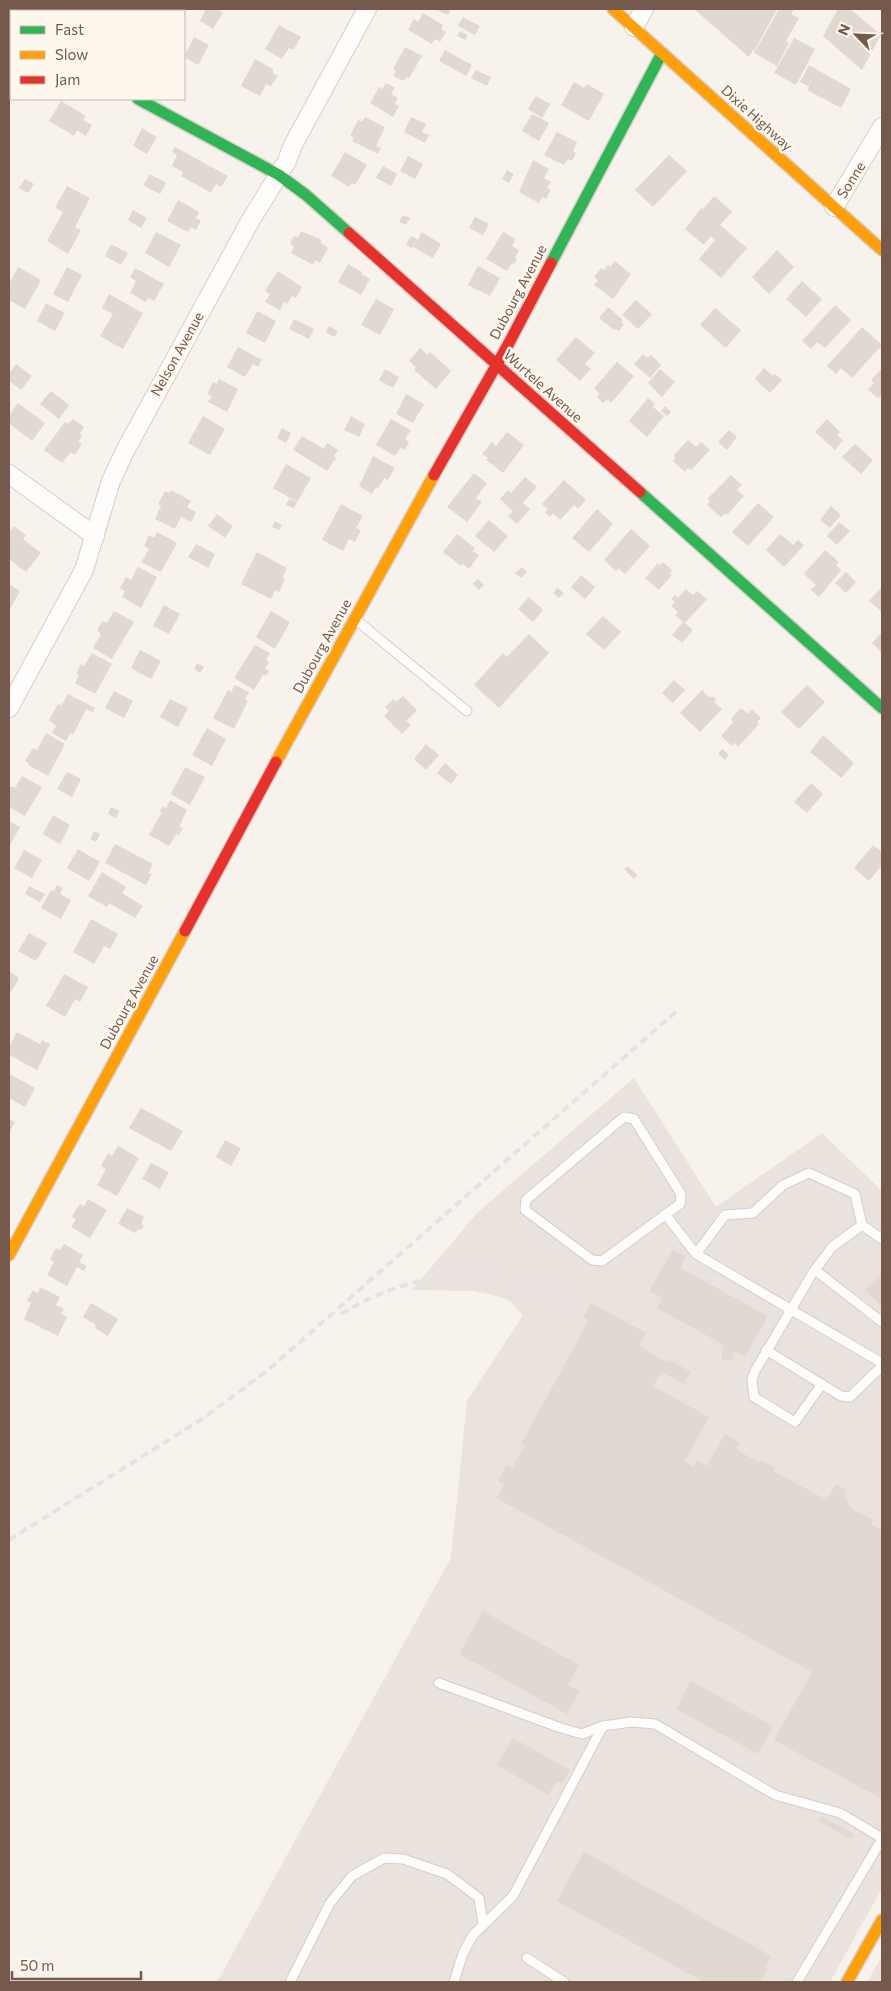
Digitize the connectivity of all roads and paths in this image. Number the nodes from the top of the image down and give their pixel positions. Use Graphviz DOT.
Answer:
graph roads {
  1 [pos="367,9"];
  2 [pos="613,9"];
  3 [pos="644,9"];
  4 [pos="634,27"];
  5 [pos="662,53"];
  6 [pos="140,100"];
  7 [pos="882,128"];
  8 [pos="280,175"];
  9 [pos="834,207"];
  10 [pos="882,250"];
  11 [pos="497,364"];
  12 [pos="9,474"];
  13 [pos="95,536"];
  14 [pos="354,618"];
  15 [pos="9,708"];
  16 [pos="882,708"];
  17 [pos="467,711"];
  18 [pos="665,1214"];
  19 [pos="862,1225"];
  20 [pos="882,1239"];
  21 [pos="696,1254"];
  22 [pos="9,1255"];
  23 [pos="815,1270"];
  24 [pos="791,1309"];
  25 [pos="882,1322"];
  26 [pos="766,1350"];
  27 [pos="882,1365"];
  28 [pos="822,1384"];
  29 [pos="439,1683"];
  30 [pos="603,1726"];
  31 [pos="882,1838"];
  32 [pos="882,1920"];
  33 [pos="483,1924"];
  34 [pos="527,1958"];
  35 [pos="294,1981"];
  36 [pos="454,1982"];
  37 [pos="564,1982"];
  38 [pos="797,1982"];
  39 [pos="848,1982"];
  1 -- 8 [label="street, Nelson Avenue"];
  2 -- 4 [label="street, Dixie Highway"];
  3 -- 4 [label="street"];
  4 -- 5 [label="street, Dixie Highway"];
  5 -- 9 [label="street, Dixie Highway"];
  5 -- 11 [label="street, Dubourg Avenue"];
  6 -- 8 [label="street, Wurtele Avenue"];
  7 -- 9 [label="street, Sonne"];
  8 -- 11 [label="street, Wurtele Avenue"];
  8 -- 13 [label="street, Nelson Avenue"];
  9 -- 10 [label="street, Dixie Highway"];
  11 -- 14 [label="street, Dubourg Avenue"];
  11 -- 16 [label="street, Wurtele Avenue"];
  12 -- 13 [label="street"];
  13 -- 15 [label="street, Nelson Avenue"];
  14 -- 17 [label="lane"];
  14 -- 22 [label="street, Dubourg Avenue"];
  18 -- 18 [label="lane"];
  18 -- 21 [label="lane"];
  19 -- 20 [label="lane"];
  19 -- 21 [label="lane"];
  19 -- 23 [label="lane"];
  21 -- 24 [label="lane"];
  23 -- 24 [label="lane"];
  23 -- 25 [label="lane"];
  24 -- 26 [label="lane"];
  24 -- 27 [label="lane"];
  26 -- 28 [label="lane"];
  26 -- 28 [label="lane"];
  27 -- 28 [label="lane"];
  29 -- 30 [label="lane"];
  30 -- 31 [label="lane"];
  30 -- 33 [label="lane"];
  31 -- 38 [label="lane"];
  32 -- 39 [label="street"];
  33 -- 35 [label="lane"];
  33 -- 36 [label="lane"];
  34 -- 37 [label="lane"];
}
